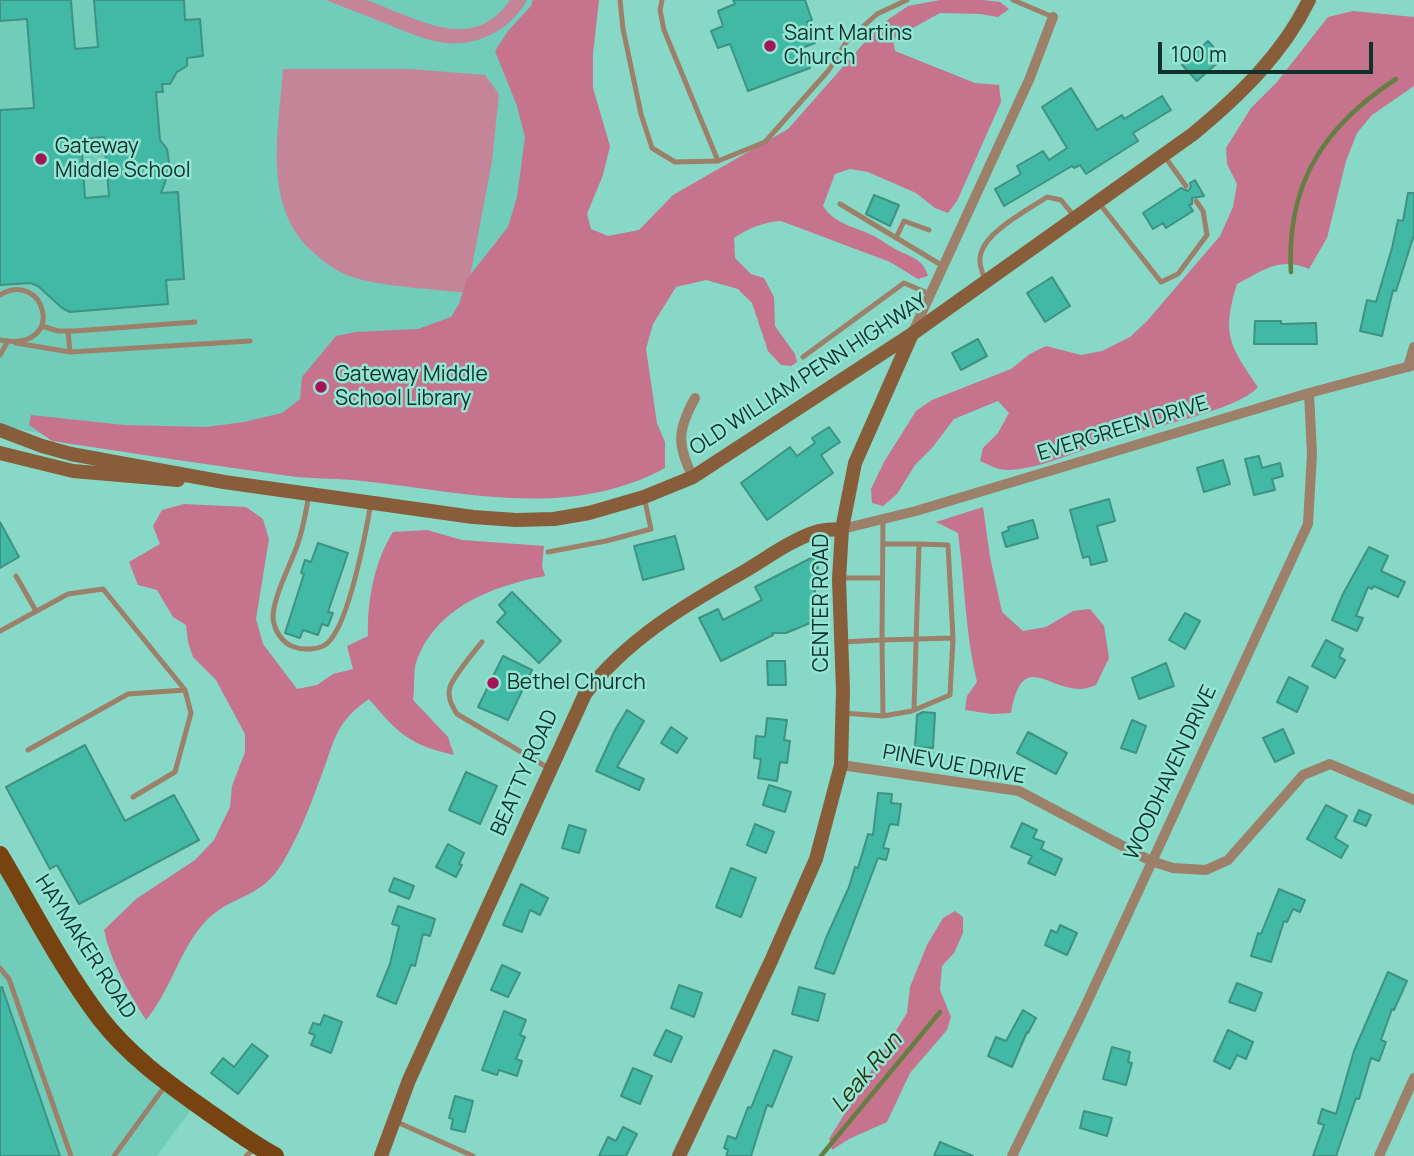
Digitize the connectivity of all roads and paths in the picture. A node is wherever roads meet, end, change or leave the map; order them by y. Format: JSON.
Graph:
{"nodes":[{"id":1,"x":620,"y":0,"type":"edge"},
{"id":2,"x":662,"y":0,"type":"edge"},
{"id":3,"x":907,"y":0,"type":"edge"},
{"id":4,"x":1013,"y":0,"type":"edge"},
{"id":5,"x":1309,"y":0,"type":"edge"},
{"id":6,"x":1053,"y":17,"type":"joint"},
{"id":7,"x":1164,"y":155,"type":"junction"},
{"id":8,"x":718,"y":161,"type":"junction"},
{"id":9,"x":1186,"y":186,"type":"dead end"},
{"id":10,"x":1196,"y":201,"type":"dead end"},
{"id":11,"x":1099,"y":203,"type":"junction"},
{"id":12,"x":839,"y":204,"type":"dead end"},
{"id":13,"x":1076,"y":219,"type":"junction"},
{"id":14,"x":929,"y":230,"type":"dead end"},
{"id":15,"x":896,"y":238,"type":"junction"},
{"id":16,"x":943,"y":266,"type":"junction"},
{"id":17,"x":986,"y":282,"type":"junction"},
{"id":18,"x":930,"y":294,"type":"junction"},
{"id":19,"x":0,"y":295,"type":"edge"},
{"id":20,"x":195,"y":322,"type":"dead end"},
{"id":21,"x":42,"y":326,"type":"junction"},
{"id":22,"x":68,"y":331,"type":"junction"},
{"id":23,"x":912,"y":334,"type":"junction"},
{"id":24,"x":0,"y":338,"type":"edge"},
{"id":25,"x":8,"y":341,"type":"junction"},
{"id":26,"x":250,"y":341,"type":"dead end"},
{"id":27,"x":16,"y":343,"type":"junction"},
{"id":28,"x":1414,"y":347,"type":"edge"},
{"id":29,"x":69,"y":352,"type":"junction"},
{"id":30,"x":0,"y":355,"type":"edge"},
{"id":31,"x":803,"y":357,"type":"dead end"},
{"id":32,"x":1411,"y":366,"type":"edge"},
{"id":33,"x":1309,"y":393,"type":"junction"},
{"id":34,"x":695,"y":398,"type":"dead end"},
{"id":35,"x":0,"y":430,"type":"edge"},
{"id":36,"x":0,"y":453,"type":"edge"},
{"id":37,"x":694,"y":477,"type":"junction"},
{"id":38,"x":224,"y":482,"type":"junction"},
{"id":39,"x":309,"y":494,"type":"junction"},
{"id":40,"x":644,"y":497,"type":"junction"},
{"id":41,"x":371,"y":503,"type":"junction"},
{"id":42,"x":883,"y":519,"type":"junction"},
{"id":43,"x":842,"y":528,"type":"junction"},
{"id":44,"x":883,"y":544,"type":"junction"},
{"id":45,"x":919,"y":544,"type":"junction"},
{"id":46,"x":548,"y":552,"type":"dead end"},
{"id":47,"x":16,"y":576,"type":"dead end"},
{"id":48,"x":839,"y":578,"type":"junction"},
{"id":49,"x":882,"y":578,"type":"junction"},
{"id":50,"x":37,"y":611,"type":"junction"},
{"id":51,"x":0,"y":631,"type":"edge"},
{"id":52,"x":953,"y":638,"type":"junction"},
{"id":53,"x":917,"y":639,"type":"junction"},
{"id":54,"x":882,"y":640,"type":"junction"},
{"id":55,"x":482,"y":642,"type":"dead end"},
{"id":56,"x":842,"y":642,"type":"junction"},
{"id":57,"x":185,"y":690,"type":"junction"},
{"id":58,"x":914,"y":710,"type":"junction"},
{"id":59,"x":843,"y":713,"type":"junction"},
{"id":60,"x":883,"y":716,"type":"junction"},
{"id":61,"x":28,"y":750,"type":"dead end"},
{"id":62,"x":841,"y":765,"type":"junction"},
{"id":63,"x":550,"y":769,"type":"junction"},
{"id":64,"x":133,"y":797,"type":"dead end"},
{"id":65,"x":1414,"y":800,"type":"edge"},
{"id":66,"x":0,"y":855,"type":"edge"},
{"id":67,"x":1151,"y":861,"type":"junction"},
{"id":68,"x":0,"y":968,"type":"edge"},
{"id":69,"x":1414,"y":1078,"type":"edge"},
{"id":70,"x":167,"y":1083,"type":"junction"},
{"id":71,"x":394,"y":1121,"type":"junction"},
{"id":72,"x":252,"y":1151,"type":"edge"},
{"id":73,"x":71,"y":1156,"type":"edge"},
{"id":74,"x":114,"y":1156,"type":"edge"},
{"id":75,"x":275,"y":1156,"type":"edge"},
{"id":76,"x":381,"y":1156,"type":"edge"},
{"id":77,"x":473,"y":1156,"type":"edge"},
{"id":78,"x":679,"y":1156,"type":"edge"},
{"id":79,"x":1012,"y":1156,"type":"edge"},
{"id":80,"x":1378,"y":1156,"type":"edge"}],
"edges":[{"from":1,"to":8,"type":"lane"},
{"from":2,"to":8,"type":"lane"},
{"from":3,"to":8,"type":"lane"},
{"from":4,"to":6,"type":"lane"},
{"from":5,"to":7,"type":"main road","name":"OLD WILLIAM PENN HIGHWAY"},
{"from":6,"to":16,"type":"street","name":"CENTER ROAD"},
{"from":7,"to":9,"type":"lane"},
{"from":7,"to":11,"type":"main road","name":"OLD WILLIAM PENN HIGHWAY"},
{"from":10,"to":11,"type":"lane"},
{"from":11,"to":13,"type":"main road","name":"OLD WILLIAM PENN HIGHWAY"},
{"from":12,"to":15,"type":"lane"},
{"from":13,"to":17,"type":"main road","name":"OLD WILLIAM PENN HIGHWAY"},
{"from":13,"to":17,"type":"lane"},
{"from":14,"to":15,"type":"lane"},
{"from":15,"to":16,"type":"lane"},
{"from":16,"to":18,"type":"street","name":"CENTER ROAD"},
{"from":17,"to":23,"type":"main road","name":"OLD WILLIAM PENN HIGHWAY"},
{"from":18,"to":23,"type":"street","name":"CENTER ROAD"},
{"from":18,"to":31,"type":"lane"},
{"from":19,"to":21,"type":"lane"},
{"from":20,"to":22,"type":"lane"},
{"from":21,"to":22,"type":"lane"},
{"from":21,"to":27,"type":"lane"},
{"from":22,"to":29,"type":"lane"},
{"from":23,"to":37,"type":"main road","name":"OLD WILLIAM PENN HIGHWAY"},
{"from":23,"to":43,"type":"main road","name":"CENTER ROAD"},
{"from":24,"to":25,"type":"lane"},
{"from":25,"to":27,"type":"lane"},
{"from":25,"to":30,"type":"lane"},
{"from":26,"to":29,"type":"lane"},
{"from":27,"to":29,"type":"lane"},
{"from":28,"to":32,"type":"street"},
{"from":32,"to":33,"type":"street","name":"EVERGREEN DRIVE"},
{"from":33,"to":42,"type":"street","name":"EVERGREEN DRIVE"},
{"from":33,"to":67,"type":"street","name":"WOODHAVEN DRIVE"},
{"from":34,"to":37,"type":"street"},
{"from":35,"to":38,"type":"main road","name":"OLD WILLIAM PENN HIGHWAY"},
{"from":36,"to":38,"type":"main road","name":"OLD WILLIAM PENN HIGHWAY"},
{"from":37,"to":40,"type":"main road","name":"OLD WILLIAM PENN HIGHWAY"},
{"from":38,"to":39,"type":"main road","name":"OLD WILLIAM PENN HIGHWAY"},
{"from":39,"to":41,"type":"main road","name":"OLD WILLIAM PENN HIGHWAY"},
{"from":39,"to":41,"type":"lane"},
{"from":40,"to":41,"type":"main road","name":"OLD WILLIAM PENN HIGHWAY"},
{"from":40,"to":46,"type":"lane"},
{"from":42,"to":43,"type":"street","name":"EVERGREEN DRIVE"},
{"from":42,"to":44,"type":"lane"},
{"from":43,"to":48,"type":"main road","name":"CENTER ROAD"},
{"from":43,"to":63,"type":"main road","name":"BEATTY ROAD"},
{"from":44,"to":45,"type":"lane"},
{"from":44,"to":49,"type":"lane"},
{"from":45,"to":52,"type":"lane"},
{"from":45,"to":53,"type":"lane"},
{"from":47,"to":50,"type":"lane"},
{"from":48,"to":49,"type":"lane"},
{"from":48,"to":56,"type":"main road","name":"CENTER ROAD"},
{"from":49,"to":54,"type":"lane"},
{"from":50,"to":51,"type":"lane"},
{"from":50,"to":57,"type":"lane"},
{"from":52,"to":53,"type":"lane"},
{"from":52,"to":58,"type":"lane"},
{"from":53,"to":54,"type":"lane"},
{"from":53,"to":58,"type":"lane"},
{"from":54,"to":56,"type":"lane"},
{"from":54,"to":60,"type":"lane"},
{"from":55,"to":63,"type":"lane"},
{"from":56,"to":59,"type":"main road","name":"CENTER ROAD"},
{"from":57,"to":61,"type":"lane"},
{"from":57,"to":64,"type":"lane"},
{"from":58,"to":60,"type":"lane"},
{"from":59,"to":60,"type":"lane"},
{"from":59,"to":62,"type":"main road","name":"CENTER ROAD"},
{"from":62,"to":67,"type":"street","name":"PINEVUE DRIVE"},
{"from":62,"to":78,"type":"main road","name":"CENTER ROAD"},
{"from":63,"to":71,"type":"main road","name":"BEATTY ROAD"},
{"from":65,"to":67,"type":"street","name":"PINEVUE DRIVE"},
{"from":66,"to":70,"type":"main road","name":"HAYMAKER ROAD"},
{"from":67,"to":79,"type":"street","name":"WOODHAVEN DRIVE"},
{"from":68,"to":73,"type":"lane"},
{"from":69,"to":80,"type":"street"},
{"from":70,"to":72,"type":"main road","name":"HAYMAKER ROAD"},
{"from":70,"to":74,"type":"lane"},
{"from":71,"to":76,"type":"main road","name":"BEATTY ROAD"},
{"from":71,"to":77,"type":"lane"},
{"from":72,"to":75,"type":"main road","name":"HAYMAKER ROAD"}]}
